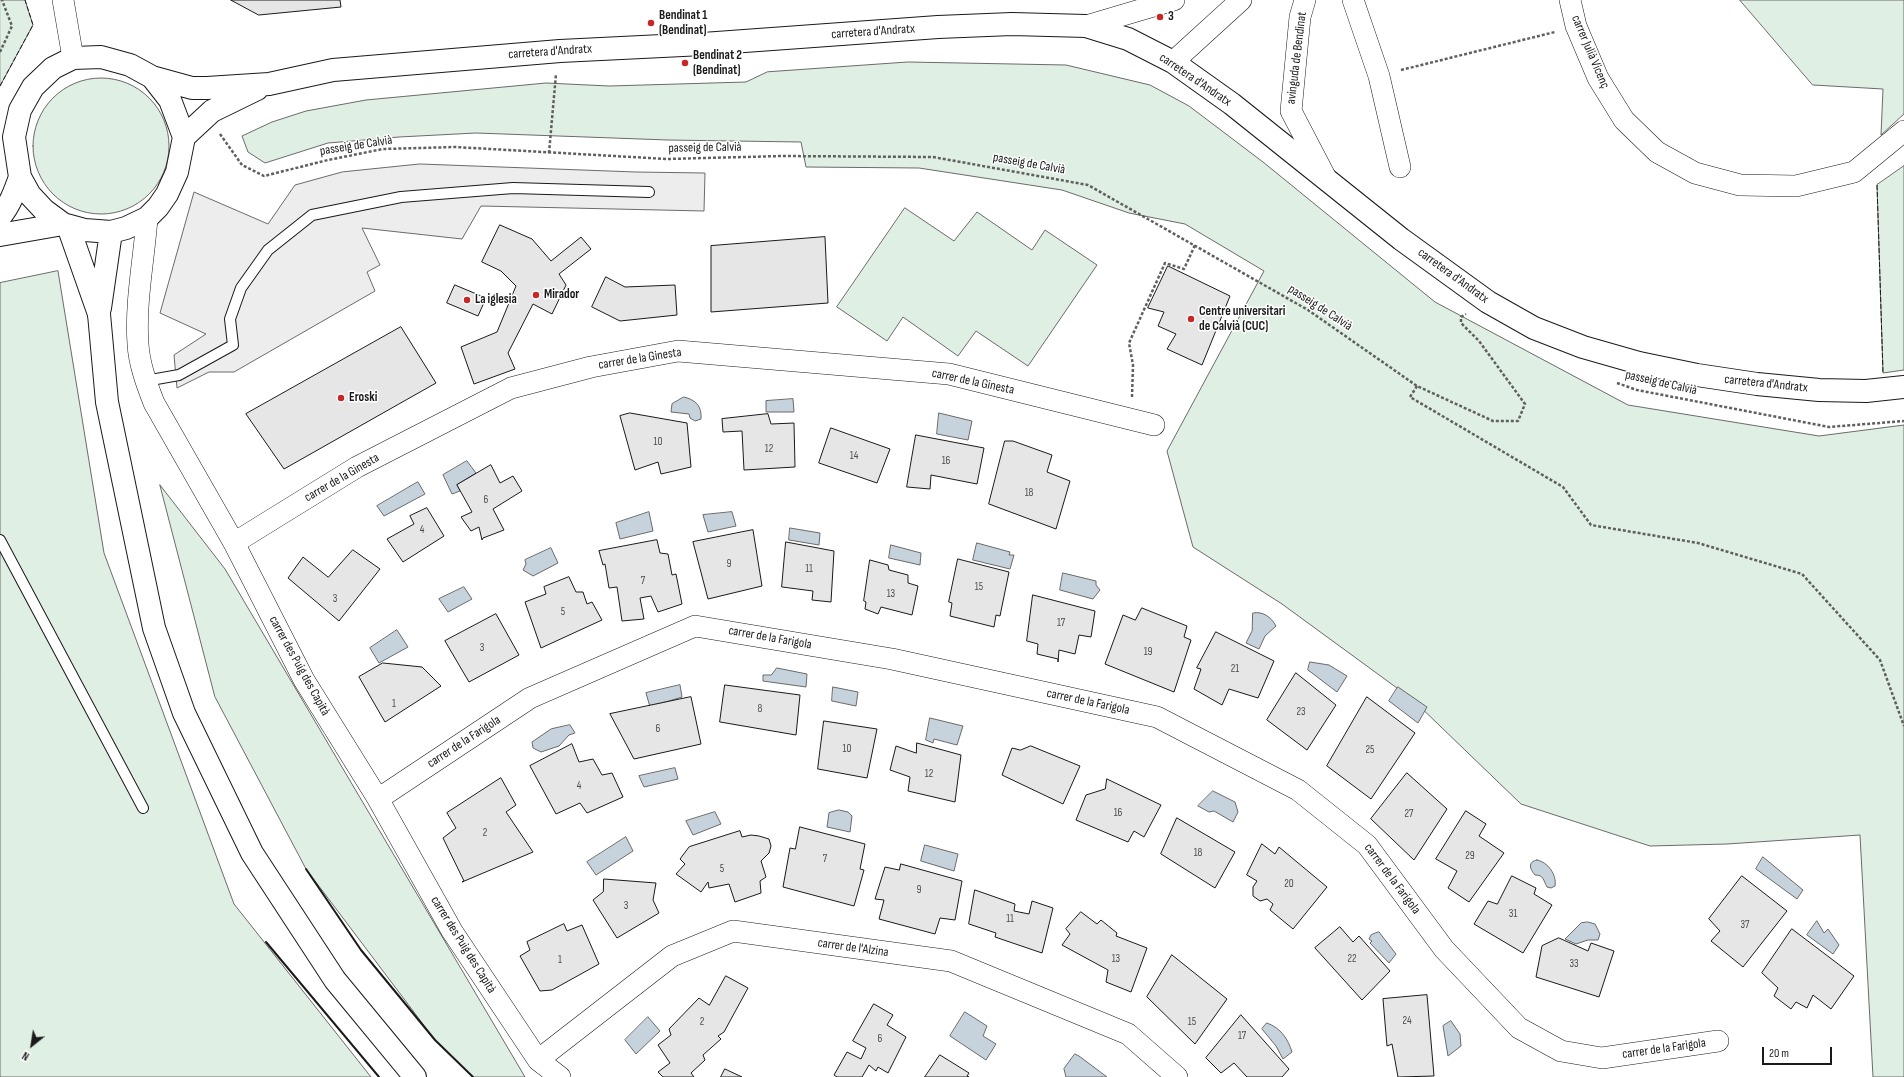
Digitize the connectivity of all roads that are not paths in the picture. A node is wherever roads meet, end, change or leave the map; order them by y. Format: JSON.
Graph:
{"nodes":[{"id":1,"x":64,"y":0,"type":"edge"},
{"id":2,"x":1174,"y":0,"type":"edge"},
{"id":3,"x":1241,"y":0,"type":"edge"},
{"id":4,"x":1305,"y":0,"type":"edge"},
{"id":5,"x":1353,"y":0,"type":"edge"},
{"id":6,"x":1570,"y":0,"type":"edge"},
{"id":7,"x":1086,"y":26,"type":"junction"},
{"id":8,"x":73,"y":58,"type":"junction"},
{"id":9,"x":1173,"y":62,"type":"junction"},
{"id":10,"x":152,"y":77,"type":"junction"},
{"id":11,"x":269,"y":84,"type":"junction"},
{"id":12,"x":1904,"y":131,"type":"edge"},
{"id":13,"x":184,"y":137,"type":"junction"},
{"id":14,"x":1400,"y":167,"type":"dead end"},
{"id":15,"x":20,"y":177,"type":"junction"},
{"id":16,"x":1327,"y":181,"type":"junction"},
{"id":17,"x":649,"y":192,"type":"dead end"},
{"id":18,"x":0,"y":217,"type":"edge"},
{"id":19,"x":147,"y":218,"type":"junction"},
{"id":20,"x":66,"y":225,"type":"junction"},
{"id":21,"x":111,"y":232,"type":"junction"},
{"id":22,"x":0,"y":235,"type":"edge"},
{"id":23,"x":100,"y":314,"type":"junction"},
{"id":24,"x":145,"y":381,"type":"junction"},
{"id":25,"x":1904,"y":387,"type":"edge"},
{"id":26,"x":1154,"y":425,"type":"dead end"},
{"id":27,"x":0,"y":540,"type":"edge"},
{"id":28,"x":234,"y":543,"type":"junction"},
{"id":29,"x":378,"y":799,"type":"junction"},
{"id":30,"x":144,"y":808,"type":"dead end"},
{"id":31,"x":1718,"y":1041,"type":"dead end"},
{"id":32,"x":538,"y":1060,"type":"junction"},
{"id":33,"x":415,"y":1077,"type":"edge"},
{"id":34,"x":560,"y":1077,"type":"edge"},
{"id":35,"x":1177,"y":1077,"type":"edge"}],
"edges":[{"from":1,"to":8,"type":"street"},
{"from":2,"to":7,"type":"street"},
{"from":3,"to":9,"type":"street"},
{"from":4,"to":16,"type":"street","name":"avinguda de Bendinat"},
{"from":5,"to":14,"type":"street"},
{"from":6,"to":12,"type":"street","name":"carrer Julià Vicenç"},
{"from":7,"to":9,"type":"main road","name":"carretera d'Andratx"},
{"from":7,"to":11,"type":"main road","name":"carretera d'Andratx"},
{"from":8,"to":10,"type":"main road"},
{"from":8,"to":15,"type":"main road"},
{"from":9,"to":16,"type":"main road","name":"carretera d'Andratx"},
{"from":10,"to":11,"type":"main road","name":"carretera d'Andratx"},
{"from":10,"to":13,"type":"main road"},
{"from":11,"to":13,"type":"main road","name":"carretera d'Andratx"},
{"from":13,"to":19,"type":"main road"},
{"from":15,"to":18,"type":"main road"},
{"from":15,"to":20,"type":"main road"},
{"from":16,"to":25,"type":"main road","name":"carretera d'Andratx"},
{"from":17,"to":24,"type":"lane"},
{"from":19,"to":21,"type":"main road"},
{"from":19,"to":24,"type":"street","name":"carrer des Puig des Capità"},
{"from":20,"to":21,"type":"main road"},
{"from":20,"to":22,"type":"main road"},
{"from":20,"to":23,"type":"main road"},
{"from":21,"to":23,"type":"main road"},
{"from":23,"to":33,"type":"main road"},
{"from":24,"to":28,"type":"street","name":"carrer des Puig des Capità"},
{"from":26,"to":28,"type":"street","name":"carrer de la Ginesta"},
{"from":27,"to":30,"type":"lane"},
{"from":28,"to":29,"type":"street","name":"carrer des Puig des Capità"},
{"from":29,"to":31,"type":"street","name":"carrer de la Farigola"},
{"from":29,"to":32,"type":"street","name":"carrer des Puig des Capità"},
{"from":32,"to":34,"type":"street","name":"carrer des Puig des Capità"},
{"from":32,"to":35,"type":"street","name":"carrer de l'Alzina"}]}
